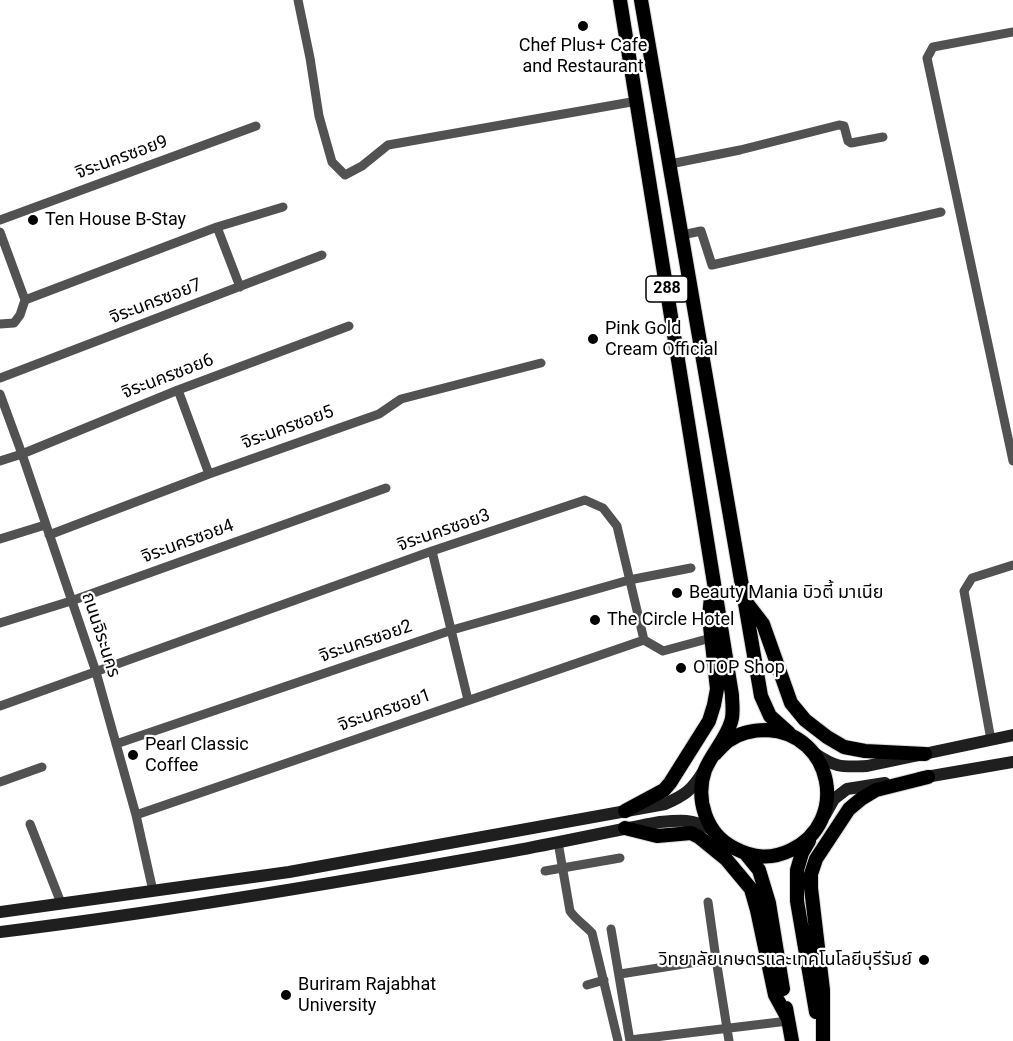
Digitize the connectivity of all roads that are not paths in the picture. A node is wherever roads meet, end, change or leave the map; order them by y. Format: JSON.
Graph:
{"nodes":[{"id":1,"x":298,"y":0,"type":"edge"},
{"id":2,"x":620,"y":0,"type":"edge"},
{"id":3,"x":641,"y":0,"type":"edge"},
{"id":4,"x":1013,"y":32,"type":"edge"},
{"id":5,"x":637,"y":101,"type":"junction"},
{"id":6,"x":256,"y":126,"type":"dead end"},
{"id":7,"x":883,"y":137,"type":"dead end"},
{"id":8,"x":670,"y":164,"type":"junction"},
{"id":9,"x":283,"y":207,"type":"dead end"},
{"id":10,"x":941,"y":212,"type":"dead end"},
{"id":11,"x":0,"y":220,"type":"edge"},
{"id":12,"x":217,"y":227,"type":"junction"},
{"id":13,"x":0,"y":232,"type":"edge"},
{"id":14,"x":682,"y":235,"type":"junction"},
{"id":15,"x":322,"y":255,"type":"dead end"},
{"id":16,"x":240,"y":287,"type":"junction"},
{"id":17,"x":25,"y":300,"type":"junction"},
{"id":18,"x":0,"y":324,"type":"edge"},
{"id":19,"x":349,"y":326,"type":"dead end"},
{"id":20,"x":541,"y":363,"type":"dead end"},
{"id":21,"x":0,"y":378,"type":"edge"},
{"id":22,"x":178,"y":390,"type":"junction"},
{"id":23,"x":0,"y":394,"type":"edge"},
{"id":24,"x":2,"y":407,"type":"edge"},
{"id":25,"x":22,"y":454,"type":"junction"},
{"id":26,"x":0,"y":461,"type":"edge"},
{"id":27,"x":1013,"y":461,"type":"edge"},
{"id":28,"x":209,"y":474,"type":"junction"},
{"id":29,"x":386,"y":488,"type":"dead end"},
{"id":30,"x":47,"y":530,"type":"junction"},
{"id":31,"x":0,"y":539,"type":"edge"},
{"id":32,"x":432,"y":551,"type":"junction"},
{"id":33,"x":1013,"y":565,"type":"edge"},
{"id":34,"x":691,"y":568,"type":"dead end"},
{"id":35,"x":712,"y":578,"type":"junction"},
{"id":36,"x":629,"y":579,"type":"junction"},
{"id":37,"x":744,"y":600,"type":"junction"},
{"id":38,"x":71,"y":601,"type":"junction"},
{"id":39,"x":0,"y":622,"type":"edge"},
{"id":40,"x":452,"y":630,"type":"junction"},
{"id":41,"x":711,"y":638,"type":"junction"},
{"id":42,"x":644,"y":640,"type":"junction"},
{"id":43,"x":96,"y":672,"type":"junction"},
{"id":44,"x":468,"y":700,"type":"junction"},
{"id":45,"x":0,"y":706,"type":"edge"},
{"id":46,"x":1013,"y":735,"type":"edge"},
{"id":47,"x":792,"y":736,"type":"junction"},
{"id":48,"x":991,"y":740,"type":"junction"},
{"id":49,"x":116,"y":744,"type":"junction"},
{"id":50,"x":814,"y":753,"type":"junction"},
{"id":51,"x":715,"y":754,"type":"junction"},
{"id":52,"x":925,"y":754,"type":"junction"},
{"id":53,"x":1013,"y":762,"type":"edge"},
{"id":54,"x":42,"y":767,"type":"dead end"},
{"id":55,"x":706,"y":769,"type":"junction"},
{"id":56,"x":928,"y":777,"type":"junction"},
{"id":57,"x":0,"y":782,"type":"edge"},
{"id":58,"x":625,"y":811,"type":"junction"},
{"id":59,"x":136,"y":815,"type":"junction"},
{"id":60,"x":30,"y":824,"type":"dead end"},
{"id":61,"x":625,"y":828,"type":"junction"},
{"id":62,"x":817,"y":828,"type":"junction"},
{"id":63,"x":711,"y":829,"type":"junction"},
{"id":64,"x":558,"y":842,"type":"junction"},
{"id":65,"x":746,"y":854,"type":"junction"},
{"id":66,"x":620,"y":858,"type":"dead end"},
{"id":67,"x":562,"y":867,"type":"junction"},
{"id":68,"x":545,"y":871,"type":"dead end"},
{"id":69,"x":153,"y":891,"type":"junction"},
{"id":70,"x":708,"y":902,"type":"dead end"},
{"id":71,"x":61,"y":903,"type":"junction"},
{"id":72,"x":0,"y":912,"type":"edge"},
{"id":73,"x":612,"y":929,"type":"dead end"},
{"id":74,"x":0,"y":932,"type":"edge"},
{"id":75,"x":716,"y":960,"type":"junction"},
{"id":76,"x":620,"y":974,"type":"junction"},
{"id":77,"x":604,"y":980,"type":"junction"},
{"id":78,"x":587,"y":985,"type":"dead end"},
{"id":79,"x":788,"y":1019,"type":"junction"},
{"id":80,"x":726,"y":1028,"type":"junction"},
{"id":81,"x":618,"y":1041,"type":"edge"},
{"id":82,"x":630,"y":1041,"type":"edge"},
{"id":83,"x":729,"y":1041,"type":"edge"},
{"id":84,"x":792,"y":1041,"type":"edge"},
{"id":85,"x":822,"y":1041,"type":"edge"}],
"edges":[{"from":1,"to":5,"type":"street"},
{"from":2,"to":5,"type":"main road","number":"288"},
{"from":3,"to":8,"type":"main road","number":"288"},
{"from":4,"to":27,"type":"street"},
{"from":5,"to":35,"type":"main road","number":"288"},
{"from":6,"to":11,"type":"street","name":"จิระนครซอย9"},
{"from":7,"to":8,"type":"street"},
{"from":8,"to":14,"type":"main road","number":"288"},
{"from":9,"to":12,"type":"street"},
{"from":10,"to":14,"type":"street"},
{"from":12,"to":16,"type":"street"},
{"from":12,"to":17,"type":"street"},
{"from":13,"to":17,"type":"street"},
{"from":14,"to":37,"type":"main road","number":"288"},
{"from":15,"to":16,"type":"street","name":"จิระนครซอย7"},
{"from":16,"to":21,"type":"street","name":"จิระนครซอย7"},
{"from":17,"to":18,"type":"street"},
{"from":19,"to":22,"type":"street","name":"จิระนครซอย6"},
{"from":20,"to":28,"type":"street","name":"จิระนครซอย5"},
{"from":22,"to":25,"type":"street","name":"จิระนครซอย6"},
{"from":22,"to":28,"type":"street"},
{"from":23,"to":24,"type":"street","name":"ถนนจิระนคร"},
{"from":24,"to":25,"type":"street","name":"ถนนจิระนคร"},
{"from":25,"to":26,"type":"street","name":"จิระนครซอย6"},
{"from":25,"to":30,"type":"street","name":"ถนนจิระนคร"},
{"from":28,"to":30,"type":"street","name":"จิระนครซอย5"},
{"from":29,"to":38,"type":"street","name":"จิระนครซอย4"},
{"from":30,"to":31,"type":"street","name":"จิระนครซอย5"},
{"from":30,"to":38,"type":"street","name":"ถนนจิระนคร"},
{"from":32,"to":36,"type":"street","name":"จิระนครซอย3"},
{"from":32,"to":40,"type":"street"},
{"from":32,"to":43,"type":"street","name":"จิระนครซอย3"},
{"from":33,"to":48,"type":"street"},
{"from":34,"to":36,"type":"street","name":"จิระนครซอย2"},
{"from":35,"to":41,"type":"main road"},
{"from":35,"to":51,"type":"main road","number":"288"},
{"from":36,"to":40,"type":"street","name":"จิระนครซอย2"},
{"from":36,"to":42,"type":"street","name":"จิระนครซอย3"},
{"from":37,"to":47,"type":"main road","number":"288"},
{"from":37,"to":52,"type":"main road"},
{"from":38,"to":39,"type":"street","name":"จิระนครซอย4"},
{"from":38,"to":43,"type":"street","name":"ถนนจิระนคร"},
{"from":40,"to":44,"type":"street"},
{"from":40,"to":49,"type":"street","name":"จิระนครซอย2"},
{"from":41,"to":42,"type":"street"},
{"from":41,"to":58,"type":"main road"},
{"from":42,"to":44,"type":"street","name":"จิระนครซอย1"},
{"from":43,"to":45,"type":"street","name":"จิระนครซอย3"},
{"from":43,"to":49,"type":"street","name":"ถนนจิระนคร"},
{"from":44,"to":59,"type":"street","name":"จิระนครซอย1"},
{"from":46,"to":48,"type":"main road"},
{"from":47,"to":50,"type":"main road"},
{"from":47,"to":51,"type":"main road"},
{"from":48,"to":52,"type":"main road"},
{"from":49,"to":59,"type":"street","name":"ถนนจิระนคร"},
{"from":50,"to":52,"type":"main road"},
{"from":50,"to":62,"type":"main road"},
{"from":51,"to":55,"type":"main road"},
{"from":53,"to":56,"type":"main road"},
{"from":54,"to":57,"type":"street"},
{"from":55,"to":58,"type":"main road"},
{"from":55,"to":63,"type":"main road"},
{"from":56,"to":62,"type":"main road"},
{"from":56,"to":85,"type":"main road"},
{"from":58,"to":69,"type":"main road"},
{"from":59,"to":69,"type":"street","name":"ถนนจิระนคร"},
{"from":60,"to":71,"type":"street"},
{"from":61,"to":63,"type":"main road"},
{"from":61,"to":64,"type":"main road"},
{"from":61,"to":79,"type":"main road"},
{"from":62,"to":65,"type":"main road"},
{"from":62,"to":85,"type":"main road"},
{"from":63,"to":65,"type":"main road"},
{"from":64,"to":67,"type":"street"},
{"from":64,"to":74,"type":"main road"},
{"from":65,"to":79,"type":"main road"},
{"from":66,"to":67,"type":"street"},
{"from":67,"to":68,"type":"street"},
{"from":67,"to":77,"type":"street"},
{"from":69,"to":71,"type":"main road"},
{"from":70,"to":75,"type":"street"},
{"from":71,"to":72,"type":"main road"},
{"from":73,"to":76,"type":"street"},
{"from":75,"to":76,"type":"street"},
{"from":75,"to":80,"type":"street"},
{"from":76,"to":82,"type":"street"},
{"from":77,"to":78,"type":"street"},
{"from":77,"to":81,"type":"street"},
{"from":79,"to":80,"type":"street"},
{"from":79,"to":84,"type":"main road"},
{"from":80,"to":82,"type":"street"},
{"from":80,"to":83,"type":"street"}]}
